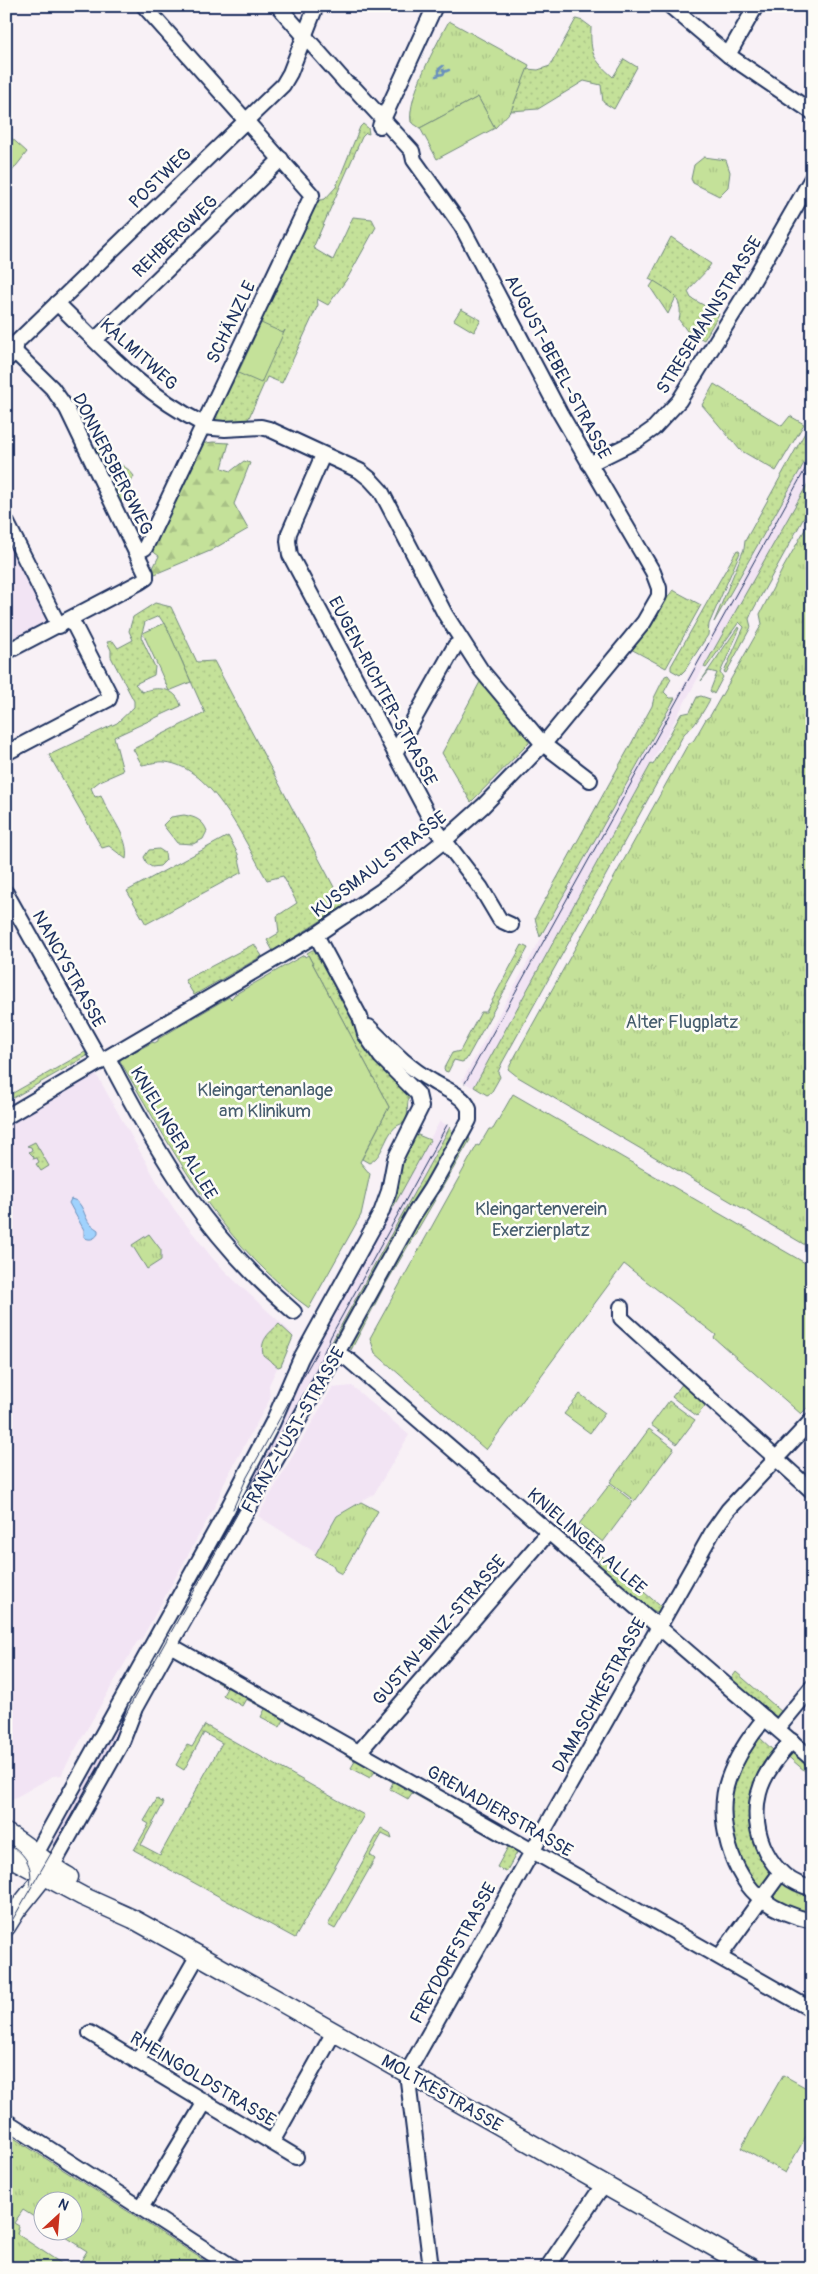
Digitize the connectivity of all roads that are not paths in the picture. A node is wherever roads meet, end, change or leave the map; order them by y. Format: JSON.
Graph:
{"nodes":[{"id":1,"x":144,"y":6,"type":"edge"},
{"id":2,"x":278,"y":6,"type":"edge"},
{"id":3,"x":316,"y":6,"type":"edge"},
{"id":4,"x":435,"y":6,"type":"edge"},
{"id":5,"x":670,"y":6,"type":"edge"},
{"id":6,"x":756,"y":6,"type":"edge"},
{"id":7,"x":304,"y":36,"type":"junction"},
{"id":8,"x":728,"y":55,"type":"junction"},
{"id":9,"x":812,"y":112,"type":"edge"},
{"id":10,"x":246,"y":120,"type":"junction"},
{"id":11,"x":381,"y":124,"type":"junction"},
{"id":12,"x":281,"y":159,"type":"junction"},
{"id":13,"x":812,"y":178,"type":"edge"},
{"id":14,"x":58,"y":303,"type":"junction"},
{"id":15,"x":95,"y":340,"type":"junction"},
{"id":16,"x":10,"y":356,"type":"edge"},
{"id":17,"x":202,"y":426,"type":"junction"},
{"id":18,"x":323,"y":455,"type":"junction"},
{"id":19,"x":589,"y":464,"type":"junction"},
{"id":20,"x":6,"y":521,"type":"edge"},
{"id":21,"x":137,"y":552,"type":"junction"},
{"id":22,"x":658,"y":596,"type":"joint"},
{"id":23,"x":65,"y":622,"type":"junction"},
{"id":24,"x":461,"y":642,"type":"junction"},
{"id":25,"x":6,"y":652,"type":"edge"},
{"id":26,"x":543,"y":744,"type":"junction"},
{"id":27,"x":6,"y":752,"type":"edge"},
{"id":28,"x":395,"y":753,"type":"junction"},
{"id":29,"x":590,"y":780,"type":"dead end"},
{"id":30,"x":445,"y":840,"type":"junction"},
{"id":31,"x":6,"y":894,"type":"edge"},
{"id":32,"x":511,"y":926,"type":"dead end"},
{"id":33,"x":316,"y":935,"type":"junction"},
{"id":34,"x":360,"y":1017,"type":"junction"},
{"id":35,"x":104,"y":1060,"type":"junction"},
{"id":36,"x":450,"y":1092,"type":"junction"},
{"id":37,"x":421,"y":1100,"type":"junction"},
{"id":38,"x":6,"y":1117,"type":"edge"},
{"id":39,"x":620,"y":1307,"type":"dead end"},
{"id":40,"x":294,"y":1312,"type":"dead end"},
{"id":41,"x":337,"y":1353,"type":"junction"},
{"id":42,"x":812,"y":1420,"type":"edge"},
{"id":43,"x":777,"y":1459,"type":"junction"},
{"id":44,"x":812,"y":1491,"type":"edge"},
{"id":45,"x":548,"y":1533,"type":"junction"},
{"id":46,"x":659,"y":1628,"type":"junction"},
{"id":47,"x":170,"y":1645,"type":"junction"},
{"id":48,"x":812,"y":1687,"type":"edge"},
{"id":49,"x":765,"y":1718,"type":"junction"},
{"id":50,"x":778,"y":1728,"type":"junction"},
{"id":51,"x":792,"y":1741,"type":"junction"},
{"id":52,"x":359,"y":1752,"type":"junction"},
{"id":53,"x":812,"y":1759,"type":"edge"},
{"id":54,"x":6,"y":1833,"type":"edge"},
{"id":55,"x":532,"y":1851,"type":"junction"},
{"id":56,"x":6,"y":1855,"type":"edge"},
{"id":57,"x":41,"y":1866,"type":"junction"},
{"id":58,"x":781,"y":1872,"type":"junction"},
{"id":59,"x":812,"y":1888,"type":"edge"},
{"id":60,"x":761,"y":1899,"type":"junction"},
{"id":61,"x":812,"y":1921,"type":"edge"},
{"id":62,"x":6,"y":1927,"type":"edge"},
{"id":63,"x":198,"y":1955,"type":"junction"},
{"id":64,"x":720,"y":1956,"type":"junction"},
{"id":65,"x":812,"y":2010,"type":"edge"},
{"id":66,"x":334,"y":2032,"type":"junction"},
{"id":67,"x":90,"y":2034,"type":"dead end"},
{"id":68,"x":137,"y":2062,"type":"junction"},
{"id":69,"x":407,"y":2073,"type":"junction"},
{"id":70,"x":204,"y":2102,"type":"junction"},
{"id":71,"x":6,"y":2121,"type":"edge"},
{"id":72,"x":272,"y":2142,"type":"junction"},
{"id":73,"x":296,"y":2156,"type":"dead end"},
{"id":74,"x":603,"y":2185,"type":"junction"},
{"id":75,"x":141,"y":2208,"type":"junction"},
{"id":76,"x":234,"y":2268,"type":"edge"},
{"id":77,"x":431,"y":2268,"type":"edge"},
{"id":78,"x":547,"y":2268,"type":"edge"},
{"id":79,"x":751,"y":2268,"type":"edge"}],
"edges":[{"from":1,"to":10,"type":"street","name":"SCHÄNZLE"},
{"from":2,"to":7,"type":"street","name":"AUGUST-BEBEL-STRASSE"},
{"from":3,"to":7,"type":"street","name":"POSTWEG"},
{"from":4,"to":11,"type":"street"},
{"from":5,"to":8,"type":"street"},
{"from":6,"to":8,"type":"street"},
{"from":7,"to":10,"type":"street","name":"POSTWEG"},
{"from":7,"to":11,"type":"street","name":"AUGUST-BEBEL-STRASSE"},
{"from":8,"to":9,"type":"street"},
{"from":10,"to":12,"type":"street","name":"SCHÄNZLE"},
{"from":10,"to":14,"type":"street","name":"POSTWEG"},
{"from":11,"to":19,"type":"street","name":"AUGUST-BEBEL-STRASSE"},
{"from":12,"to":15,"type":"street","name":"REHBERGWEG"},
{"from":12,"to":17,"type":"street","name":"SCHÄNZLE"},
{"from":13,"to":19,"type":"street","name":"STRESEMANNSTRASSE"},
{"from":14,"to":15,"type":"street","name":"KALMITWEG"},
{"from":14,"to":16,"type":"street","name":"POSTWEG"},
{"from":15,"to":17,"type":"street","name":"KALMITWEG"},
{"from":16,"to":21,"type":"street","name":"DONNERSBERGWEG"},
{"from":17,"to":18,"type":"street"},
{"from":17,"to":21,"type":"street","name":"SCHÄNZLE"},
{"from":18,"to":24,"type":"street"},
{"from":18,"to":28,"type":"street","name":"EUGEN-RICHTER-STRASSE"},
{"from":19,"to":22,"type":"street","name":"AUGUST-BEBEL-STRASSE"},
{"from":20,"to":23,"type":"street"},
{"from":21,"to":23,"type":"street","name":"DONNERSBERGWEG"},
{"from":22,"to":26,"type":"street","name":"KUSSMAULSTRASSE"},
{"from":23,"to":25,"type":"street"},
{"from":23,"to":27,"type":"street"},
{"from":24,"to":26,"type":"street"},
{"from":24,"to":28,"type":"street"},
{"from":26,"to":29,"type":"street"},
{"from":26,"to":30,"type":"street","name":"KUSSMAULSTRASSE"},
{"from":28,"to":30,"type":"street","name":"EUGEN-RICHTER-STRASSE"},
{"from":30,"to":32,"type":"street","name":"EUGEN-RICHTER-STRASSE"},
{"from":30,"to":33,"type":"street","name":"KUSSMAULSTRASSE"},
{"from":31,"to":35,"type":"street","name":"NANCYSTRASSE"},
{"from":33,"to":34,"type":"street","name":"FRANZ-LUST-STRASSE"},
{"from":33,"to":35,"type":"street","name":"KUSSMAULSTRASSE"},
{"from":34,"to":36,"type":"street","name":"FRANZ-LUST-STRASSE"},
{"from":34,"to":37,"type":"street","name":"FRANZ-LUST-STRASSE"},
{"from":35,"to":38,"type":"street","name":"KUSSMAULSTRASSE"},
{"from":35,"to":40,"type":"street","name":"KNIELINGER ALLEE"},
{"from":36,"to":37,"type":"street"},
{"from":36,"to":41,"type":"street","name":"FRANZ-LUST-STRASSE"},
{"from":37,"to":57,"type":"street","name":"FRANZ-LUST-STRASSE"},
{"from":39,"to":43,"type":"street"},
{"from":41,"to":45,"type":"street","name":"KNIELINGER ALLEE"},
{"from":41,"to":47,"type":"street","name":"FRANZ-LUST-STRASSE"},
{"from":42,"to":43,"type":"street","name":"DAMASCHKESTRASSE"},
{"from":43,"to":44,"type":"street"},
{"from":43,"to":46,"type":"street","name":"DAMASCHKESTRASSE"},
{"from":45,"to":46,"type":"street","name":"KNIELINGER ALLEE"},
{"from":45,"to":52,"type":"street","name":"GUSTAV-BINZ-STRASSE"},
{"from":46,"to":49,"type":"street","name":"KNIELINGER ALLEE"},
{"from":46,"to":55,"type":"street","name":"DAMASCHKESTRASSE"},
{"from":47,"to":52,"type":"street","name":"GRENADIERSTRASSE"},
{"from":47,"to":57,"type":"street","name":"FRANZ-LUST-STRASSE"},
{"from":48,"to":50,"type":"street"},
{"from":49,"to":50,"type":"street","name":"KNIELINGER ALLEE"},
{"from":49,"to":60,"type":"street"},
{"from":50,"to":51,"type":"street","name":"KNIELINGER ALLEE"},
{"from":51,"to":53,"type":"street","name":"KNIELINGER ALLEE"},
{"from":51,"to":58,"type":"street"},
{"from":52,"to":55,"type":"street","name":"GRENADIERSTRASSE"},
{"from":54,"to":57,"type":"main road","name":"MOLTKESTRASSE"},
{"from":55,"to":64,"type":"street","name":"GRENADIERSTRASSE"},
{"from":55,"to":69,"type":"street","name":"FREYDORFSTRASSE"},
{"from":56,"to":57,"type":"main road","name":"MOLTKESTRASSE"},
{"from":57,"to":62,"type":"main road"},
{"from":57,"to":63,"type":"main road","name":"MOLTKESTRASSE"},
{"from":58,"to":59,"type":"street"},
{"from":58,"to":60,"type":"street"},
{"from":60,"to":61,"type":"street"},
{"from":60,"to":64,"type":"street"},
{"from":63,"to":66,"type":"main road","name":"MOLTKESTRASSE"},
{"from":63,"to":68,"type":"street"},
{"from":64,"to":65,"type":"street","name":"GRENADIERSTRASSE"},
{"from":66,"to":69,"type":"main road","name":"MOLTKESTRASSE"},
{"from":66,"to":72,"type":"street"},
{"from":67,"to":68,"type":"street","name":"RHEINGOLDSTRASSE"},
{"from":68,"to":70,"type":"street","name":"RHEINGOLDSTRASSE"},
{"from":69,"to":74,"type":"main road","name":"MOLTKESTRASSE"},
{"from":69,"to":77,"type":"street"},
{"from":70,"to":72,"type":"street","name":"RHEINGOLDSTRASSE"},
{"from":70,"to":75,"type":"street"},
{"from":71,"to":75,"type":"street"},
{"from":72,"to":73,"type":"street","name":"RHEINGOLDSTRASSE"},
{"from":74,"to":78,"type":"street"},
{"from":74,"to":79,"type":"main road","name":"MOLTKESTRASSE"},
{"from":75,"to":76,"type":"street"}]}
